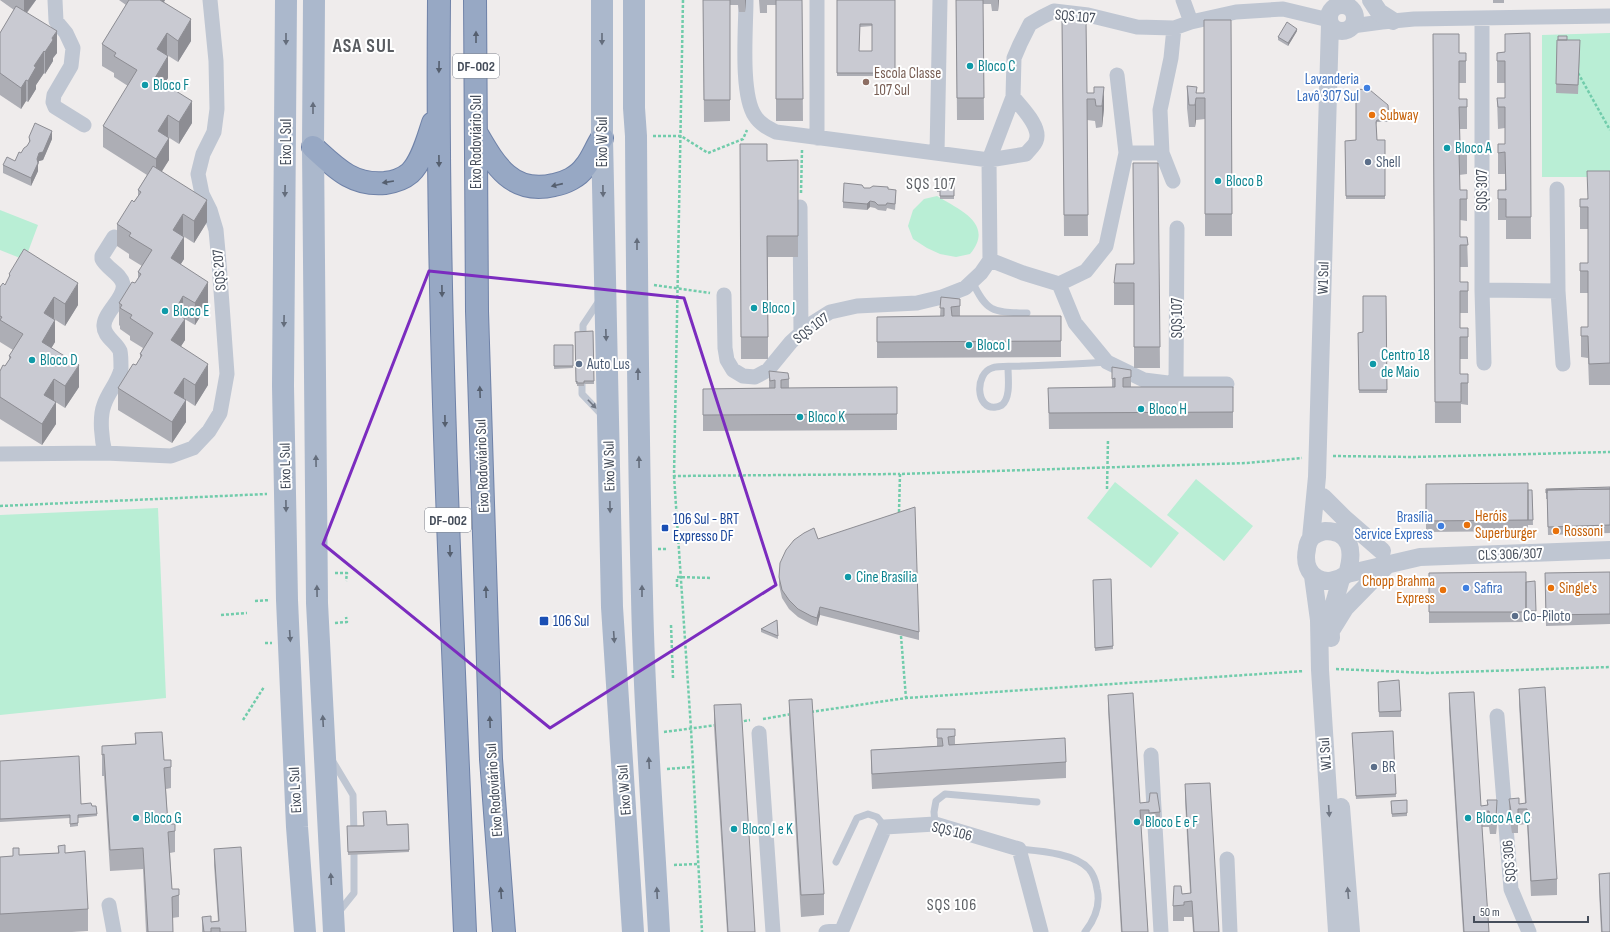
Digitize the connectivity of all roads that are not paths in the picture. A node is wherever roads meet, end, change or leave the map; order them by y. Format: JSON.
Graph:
{"nodes":[{"id":1,"x":55,"y":0,"type":"edge"},
{"id":2,"x":210,"y":0,"type":"edge"},
{"id":3,"x":286,"y":0,"type":"edge"},
{"id":4,"x":314,"y":0,"type":"edge"},
{"id":5,"x":439,"y":0,"type":"edge"},
{"id":6,"x":475,"y":0,"type":"edge"},
{"id":7,"x":602,"y":0,"type":"edge"},
{"id":8,"x":634,"y":0,"type":"edge"},
{"id":9,"x":746,"y":0,"type":"edge"},
{"id":10,"x":817,"y":0,"type":"edge"},
{"id":11,"x":940,"y":0,"type":"edge"},
{"id":12,"x":1184,"y":0,"type":"edge"},
{"id":13,"x":1370,"y":0,"type":"edge"},
{"id":14,"x":1333,"y":13,"type":"edge"},
{"id":15,"x":1610,"y":16,"type":"edge"},
{"id":16,"x":1353,"y":17,"type":"edge"},
{"id":17,"x":1482,"y":18,"type":"junction"},
{"id":18,"x":1387,"y":21,"type":"junction"},
{"id":19,"x":1191,"y":22,"type":"junction"},
{"id":20,"x":1174,"y":28,"type":"junction"},
{"id":21,"x":1117,"y":76,"type":"dead end"},
{"id":22,"x":1329,"y":80,"type":"junction"},
{"id":23,"x":1013,"y":97,"type":"junction"},
{"id":24,"x":438,"y":108,"type":"junction"},
{"id":25,"x":84,"y":125,"type":"dead end"},
{"id":26,"x":476,"y":132,"type":"junction"},
{"id":27,"x":602,"y":138,"type":"junction"},
{"id":28,"x":817,"y":138,"type":"junction"},
{"id":29,"x":313,"y":147,"type":"junction"},
{"id":30,"x":937,"y":153,"type":"junction"},
{"id":31,"x":1126,"y":153,"type":"junction"},
{"id":32,"x":1162,"y":153,"type":"junction"},
{"id":33,"x":989,"y":160,"type":"junction"},
{"id":34,"x":1173,"y":181,"type":"dead end"},
{"id":35,"x":1557,"y":189,"type":"dead end"},
{"id":36,"x":800,"y":207,"type":"edge"},
{"id":37,"x":1177,"y":228,"type":"dead end"},
{"id":38,"x":114,"y":237,"type":"dead end"},
{"id":39,"x":990,"y":260,"type":"junction"},
{"id":40,"x":972,"y":281,"type":"junction"},
{"id":41,"x":1060,"y":284,"type":"junction"},
{"id":42,"x":1482,"y":290,"type":"junction"},
{"id":43,"x":1558,"y":291,"type":"junction"},
{"id":44,"x":604,"y":292,"type":"junction"},
{"id":45,"x":724,"y":295,"type":"road end"},
{"id":46,"x":1027,"y":313,"type":"dead end"},
{"id":47,"x":802,"y":333,"type":"junction"},
{"id":48,"x":582,"y":348,"type":"edge"},
{"id":49,"x":1107,"y":362,"type":"junction"},
{"id":50,"x":1484,"y":363,"type":"dead end"},
{"id":51,"x":1563,"y":364,"type":"dead end"},
{"id":52,"x":1008,"y":367,"type":"junction"},
{"id":53,"x":582,"y":371,"type":"edge"},
{"id":54,"x":1176,"y":384,"type":"junction"},
{"id":55,"x":1227,"y":384,"type":"dead end"},
{"id":56,"x":608,"y":421,"type":"junction"},
{"id":57,"x":0,"y":454,"type":"edge"},
{"id":58,"x":105,"y":454,"type":"junction"},
{"id":59,"x":1317,"y":477,"type":"junction"},
{"id":60,"x":1323,"y":497,"type":"junction"},
{"id":61,"x":1344,"y":536,"type":"junction"},
{"id":62,"x":1311,"y":538,"type":"junction"},
{"id":63,"x":1610,"y":550,"type":"edge"},
{"id":64,"x":1385,"y":557,"type":"junction"},
{"id":65,"x":1313,"y":576,"type":"junction"},
{"id":66,"x":1344,"y":576,"type":"junction"},
{"id":67,"x":1332,"y":630,"type":"junction"},
{"id":68,"x":1325,"y":670,"type":"junction"},
{"id":69,"x":1497,"y":716,"type":"dead end"},
{"id":70,"x":757,"y":724,"type":"road end"},
{"id":71,"x":1151,"y":755,"type":"dead end"},
{"id":72,"x":1037,"y":802,"type":"dead end"},
{"id":73,"x":935,"y":824,"type":"junction"},
{"id":74,"x":884,"y":827,"type":"junction"},
{"id":75,"x":1019,"y":849,"type":"junction"},
{"id":76,"x":1227,"y":858,"type":"dead end"},
{"id":77,"x":836,"y":862,"type":"dead end"},
{"id":78,"x":109,"y":905,"type":"dead end"},
{"id":79,"x":333,"y":926,"type":"edge"},
{"id":80,"x":843,"y":931,"type":"edge"},
{"id":81,"x":114,"y":932,"type":"edge"},
{"id":82,"x":305,"y":932,"type":"edge"},
{"id":83,"x":465,"y":932,"type":"edge"},
{"id":84,"x":504,"y":932,"type":"edge"},
{"id":85,"x":633,"y":932,"type":"edge"},
{"id":86,"x":659,"y":932,"type":"edge"},
{"id":87,"x":772,"y":932,"type":"edge"},
{"id":88,"x":826,"y":932,"type":"edge"},
{"id":89,"x":1041,"y":932,"type":"edge"},
{"id":90,"x":1085,"y":932,"type":"edge"},
{"id":91,"x":1161,"y":932,"type":"edge"},
{"id":92,"x":1230,"y":932,"type":"edge"},
{"id":93,"x":1337,"y":932,"type":"edge"},
{"id":94,"x":1351,"y":932,"type":"edge"},
{"id":95,"x":1529,"y":932,"type":"edge"}],
"edges":[{"from":1,"to":25,"type":"street"},
{"from":2,"to":58,"type":"street","name":"SQS 207"},
{"from":3,"to":82,"type":"main road","name":"Eixo L Sul","one_way":true},
{"from":29,"to":4,"type":"main road","name":"Eixo L Sul","one_way":true},
{"from":5,"to":24,"type":"highway","number":"DF-002","one_way":true},
{"from":26,"to":6,"type":"highway","name":"Eixo Rodoviário Sul","number":"DF-002","one_way":true},
{"from":7,"to":27,"type":"main road","name":"Eixo W Sul","one_way":true},
{"from":86,"to":8,"type":"main road","name":"Eixo W Sul","one_way":true},
{"from":9,"to":28,"type":"street"},
{"from":10,"to":28,"type":"street"},
{"from":11,"to":30,"type":"street"},
{"from":12,"to":19,"type":"street"},
{"from":13,"to":18,"type":"street"},
{"from":14,"to":16,"type":"street"},
{"from":14,"to":16,"type":"street"},
{"from":14,"to":19,"type":"street","name":"SQS 107"},
{"from":14,"to":22,"type":"street","name":"W1 Sul"},
{"from":15,"to":17,"type":"street"},
{"from":16,"to":18,"type":"street"},
{"from":16,"to":22,"type":"street","name":"W1 Sul"},
{"from":17,"to":18,"type":"street"},
{"from":17,"to":42,"type":"street","name":"SQS 307"},
{"from":19,"to":20,"type":"street","name":"SQS 107"},
{"from":20,"to":23,"type":"street","name":"SQS 107"},
{"from":20,"to":32,"type":"street"},
{"from":21,"to":31,"type":"street"},
{"from":22,"to":59,"type":"street","name":"W1 Sul"},
{"from":23,"to":33,"type":"street","name":"SQS 107"},
{"from":23,"to":33,"type":"street"},
{"from":24,"to":29,"type":"highway","one_way":true},
{"from":24,"to":83,"type":"highway","number":"DF-002","one_way":true},
{"from":27,"to":26,"type":"highway","one_way":true},
{"from":84,"to":26,"type":"highway","name":"Eixo Rodoviário Sul","number":"DF-002","one_way":true},
{"from":27,"to":44,"type":"main road","name":"Eixo W Sul","one_way":true},
{"from":28,"to":30,"type":"street"},
{"from":79,"to":29,"type":"main road","name":"Eixo L Sul","one_way":true},
{"from":30,"to":33,"type":"street"},
{"from":31,"to":32,"type":"street"},
{"from":31,"to":41,"type":"street"},
{"from":32,"to":34,"type":"street"},
{"from":33,"to":39,"type":"street","name":"SQS 107"},
{"from":35,"to":43,"type":"street"},
{"from":36,"to":47,"type":"street"},
{"from":37,"to":54,"type":"street","name":"SQS 107"},
{"from":38,"to":58,"type":"street"},
{"from":39,"to":40,"type":"street","name":"SQS 107"},
{"from":39,"to":41,"type":"street"},
{"from":40,"to":46,"type":"lane"},
{"from":40,"to":47,"type":"street","name":"SQS 107"},
{"from":41,"to":49,"type":"street"},
{"from":42,"to":43,"type":"street"},
{"from":42,"to":50,"type":"street","name":"SQS 307"},
{"from":43,"to":51,"type":"street"},
{"from":44,"to":48,"type":"lane"},
{"from":44,"to":56,"type":"main road","name":"Eixo W Sul","one_way":true},
{"from":45,"to":47,"type":"street","name":"SQS 107"},
{"from":49,"to":52,"type":"lane"},
{"from":49,"to":54,"type":"street"},
{"from":52,"to":52,"type":"lane"},
{"from":53,"to":56,"type":"lane","one_way":true},
{"from":54,"to":55,"type":"street"},
{"from":56,"to":85,"type":"main road","name":"Eixo W Sul","one_way":true},
{"from":57,"to":58,"type":"street","name":"SQS 207"},
{"from":59,"to":60,"type":"street","name":"W1 Sul"},
{"from":59,"to":62,"type":"street","name":"W1 Sul"},
{"from":60,"to":61,"type":"street","name":"W1 Sul"},
{"from":60,"to":64,"type":"street"},
{"from":61,"to":62,"type":"street"},
{"from":61,"to":64,"type":"street","name":"CLS 306/307"},
{"from":61,"to":66,"type":"street"},
{"from":62,"to":65,"type":"street"},
{"from":63,"to":64,"type":"street","name":"CLS 306/307"},
{"from":64,"to":66,"type":"street","name":"CLS 306/307"},
{"from":64,"to":67,"type":"street"},
{"from":65,"to":66,"type":"street"},
{"from":65,"to":68,"type":"street","name":"W1 Sul"},
{"from":66,"to":67,"type":"street","name":"W1 Sul"},
{"from":67,"to":68,"type":"street","name":"W1 Sul"},
{"from":68,"to":93,"type":"street","name":"W1 Sul","one_way":true},
{"from":94,"to":68,"type":"street","name":"W1 Sul","one_way":true},
{"from":69,"to":95,"type":"street","name":"SQS 306"},
{"from":70,"to":87,"type":"street"},
{"from":71,"to":91,"type":"street"},
{"from":72,"to":73,"type":"lane"},
{"from":73,"to":74,"type":"street","name":"SQS 106"},
{"from":73,"to":75,"type":"street","name":"SQS 106"},
{"from":74,"to":77,"type":"lane"},
{"from":74,"to":80,"type":"street"},
{"from":75,"to":89,"type":"street"},
{"from":75,"to":90,"type":"lane"},
{"from":76,"to":92,"type":"street"},
{"from":78,"to":81,"type":"street"},
{"from":80,"to":88,"type":"street"}]}
